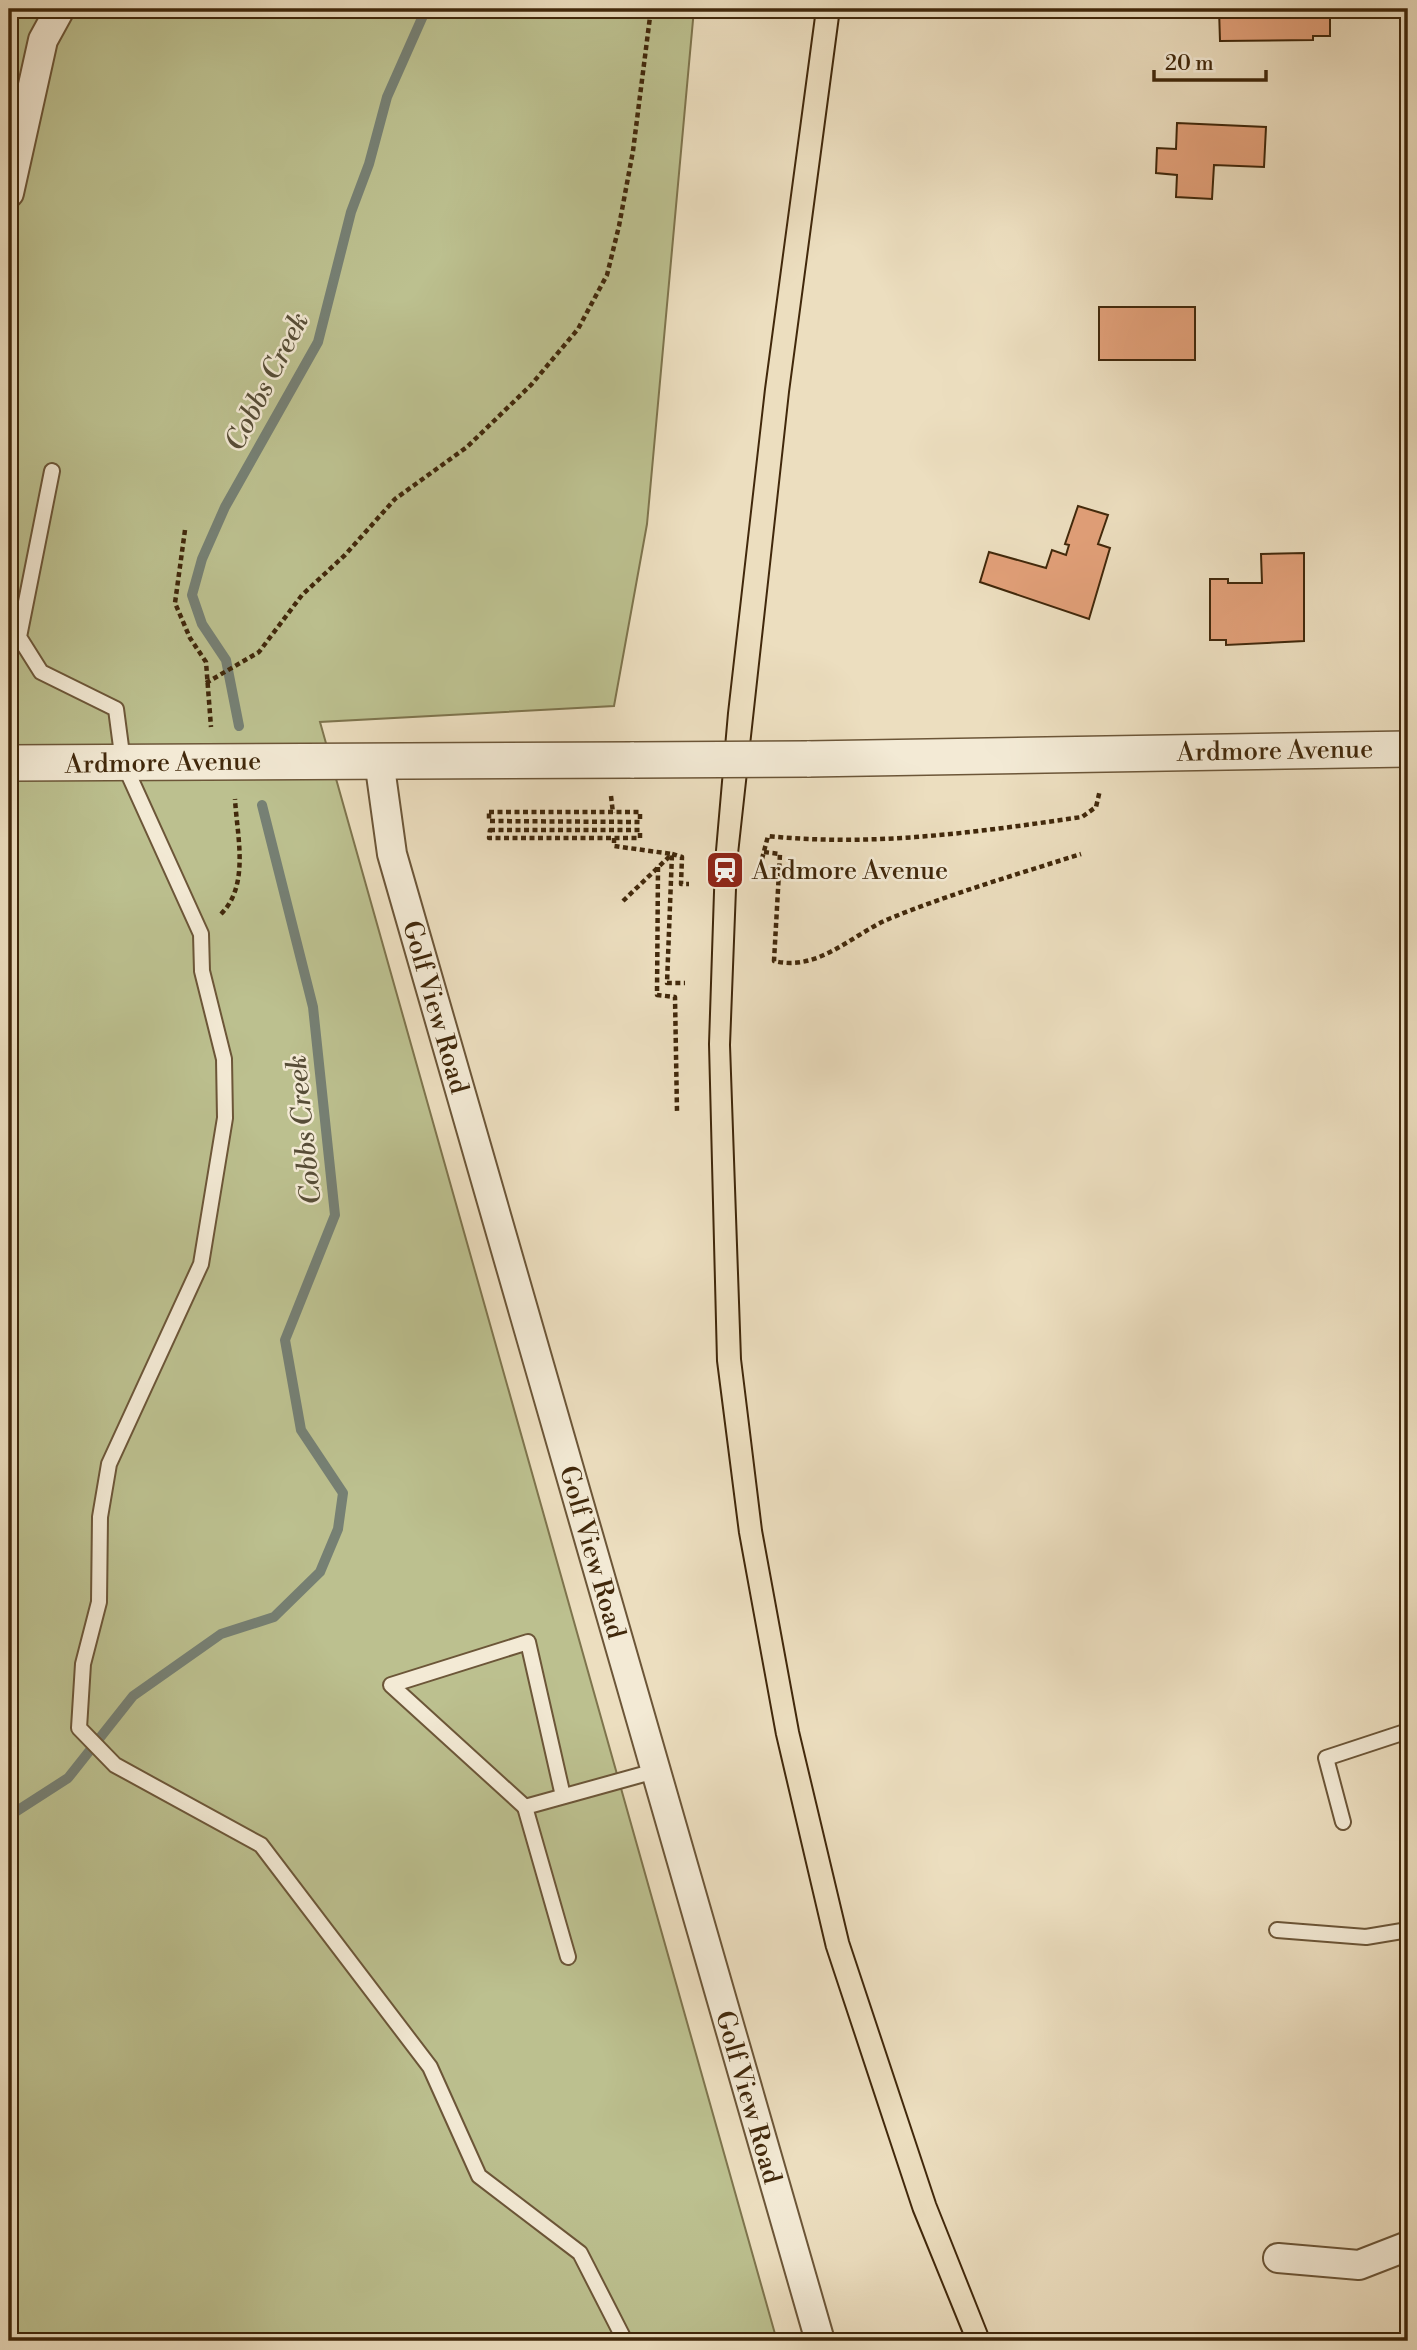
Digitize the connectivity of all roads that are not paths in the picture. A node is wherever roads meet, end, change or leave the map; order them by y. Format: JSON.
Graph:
{"nodes":[{"id":1,"x":60,"y":9,"type":"edge"},
{"id":2,"x":9,"y":192,"type":"edge"},
{"id":3,"x":52,"y":471,"type":"dead end"},
{"id":4,"x":1408,"y":749,"type":"edge"},
{"id":5,"x":379,"y":760,"type":"junction"},
{"id":6,"x":123,"y":762,"type":"junction"},
{"id":7,"x":9,"y":764,"type":"edge"},
{"id":8,"x":1408,"y":1731,"type":"edge"},
{"id":9,"x":655,"y":1771,"type":"junction"},
{"id":10,"x":563,"y":1796,"type":"junction"},
{"id":11,"x":525,"y":1807,"type":"junction"},
{"id":12,"x":1343,"y":1822,"type":"dead end"},
{"id":13,"x":1277,"y":1930,"type":"dead end"},
{"id":14,"x":1408,"y":1930,"type":"edge"},
{"id":15,"x":568,"y":1957,"type":"dead end"},
{"id":16,"x":1408,"y":2246,"type":"edge"},
{"id":17,"x":1278,"y":2258,"type":"dead end"},
{"id":18,"x":625,"y":2341,"type":"edge"},
{"id":19,"x":820,"y":2341,"type":"edge"}],
"edges":[{"from":1,"to":2,"type":"street"},
{"from":3,"to":6,"type":"lane"},
{"from":4,"to":5,"type":"street","name":"Ardmore Avenue","bridge":true},
{"from":5,"to":6,"type":"street","name":"Ardmore Avenue"},
{"from":5,"to":9,"type":"street","name":"Golf View Road"},
{"from":6,"to":7,"type":"street","name":"Ardmore Avenue"},
{"from":6,"to":18,"type":"lane"},
{"from":8,"to":12,"type":"lane"},
{"from":9,"to":10,"type":"lane"},
{"from":9,"to":19,"type":"street","name":"Golf View Road"},
{"from":10,"to":11,"type":"lane"},
{"from":10,"to":11,"type":"lane"},
{"from":11,"to":15,"type":"lane"},
{"from":13,"to":14,"type":"lane"},
{"from":16,"to":17,"type":"street"}]}
